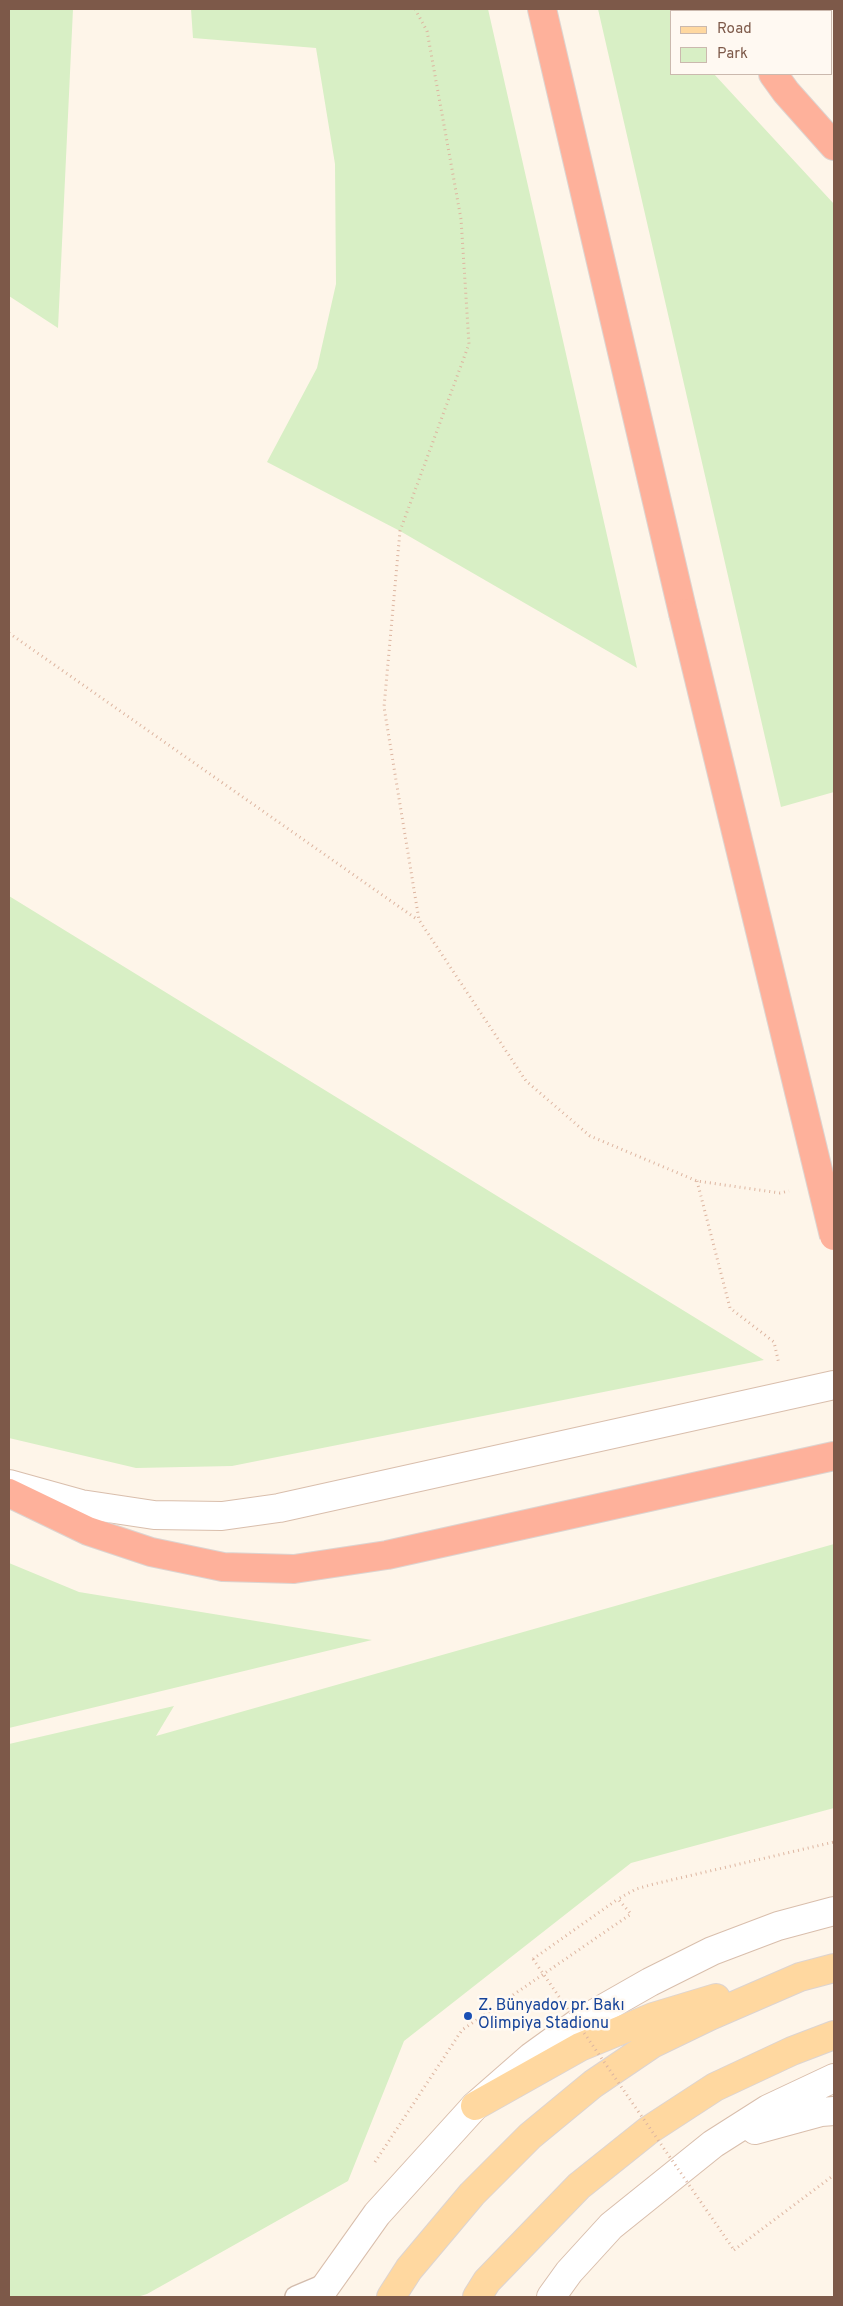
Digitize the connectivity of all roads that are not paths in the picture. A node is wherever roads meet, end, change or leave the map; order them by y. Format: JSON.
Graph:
{"nodes":[{"id":1,"x":542,"y":9,"type":"edge"},
{"id":2,"x":774,"y":75,"type":"edge"},
{"id":3,"x":834,"y":146,"type":"edge"},
{"id":4,"x":834,"y":1236,"type":"edge"},
{"id":5,"x":834,"y":1385,"type":"edge"},
{"id":6,"x":834,"y":1456,"type":"edge"},
{"id":7,"x":9,"y":1484,"type":"edge"},
{"id":8,"x":9,"y":1493,"type":"edge"},
{"id":9,"x":834,"y":1911,"type":"edge"},
{"id":10,"x":834,"y":1968,"type":"edge"},
{"id":11,"x":800,"y":1977,"type":"junction"},
{"id":12,"x":834,"y":2035,"type":"edge"},
{"id":13,"x":834,"y":2078,"type":"edge"},
{"id":14,"x":474,"y":2106,"type":"junction"},
{"id":15,"x":834,"y":2111,"type":"edge"},
{"id":16,"x":713,"y":2144,"type":"junction"},
{"id":17,"x":323,"y":2290,"type":"edge"},
{"id":18,"x":296,"y":2297,"type":"edge"},
{"id":19,"x":391,"y":2297,"type":"edge"},
{"id":20,"x":477,"y":2297,"type":"edge"},
{"id":21,"x":551,"y":2297,"type":"edge"}],
"edges":[{"from":1,"to":4,"type":"highway","bridge":true},
{"from":2,"to":3,"type":"highway"},
{"from":5,"to":7,"type":"main road"},
{"from":6,"to":8,"type":"highway"},
{"from":9,"to":14,"type":"main road"},
{"from":10,"to":11,"type":"main road"},
{"from":11,"to":14,"type":"main road"},
{"from":11,"to":19,"type":"main road"},
{"from":12,"to":20,"type":"main road"},
{"from":13,"to":16,"type":"main road"},
{"from":14,"to":17,"type":"main road"},
{"from":15,"to":16,"type":"main road"},
{"from":16,"to":21,"type":"main road"},
{"from":17,"to":18,"type":"lane"}]}
